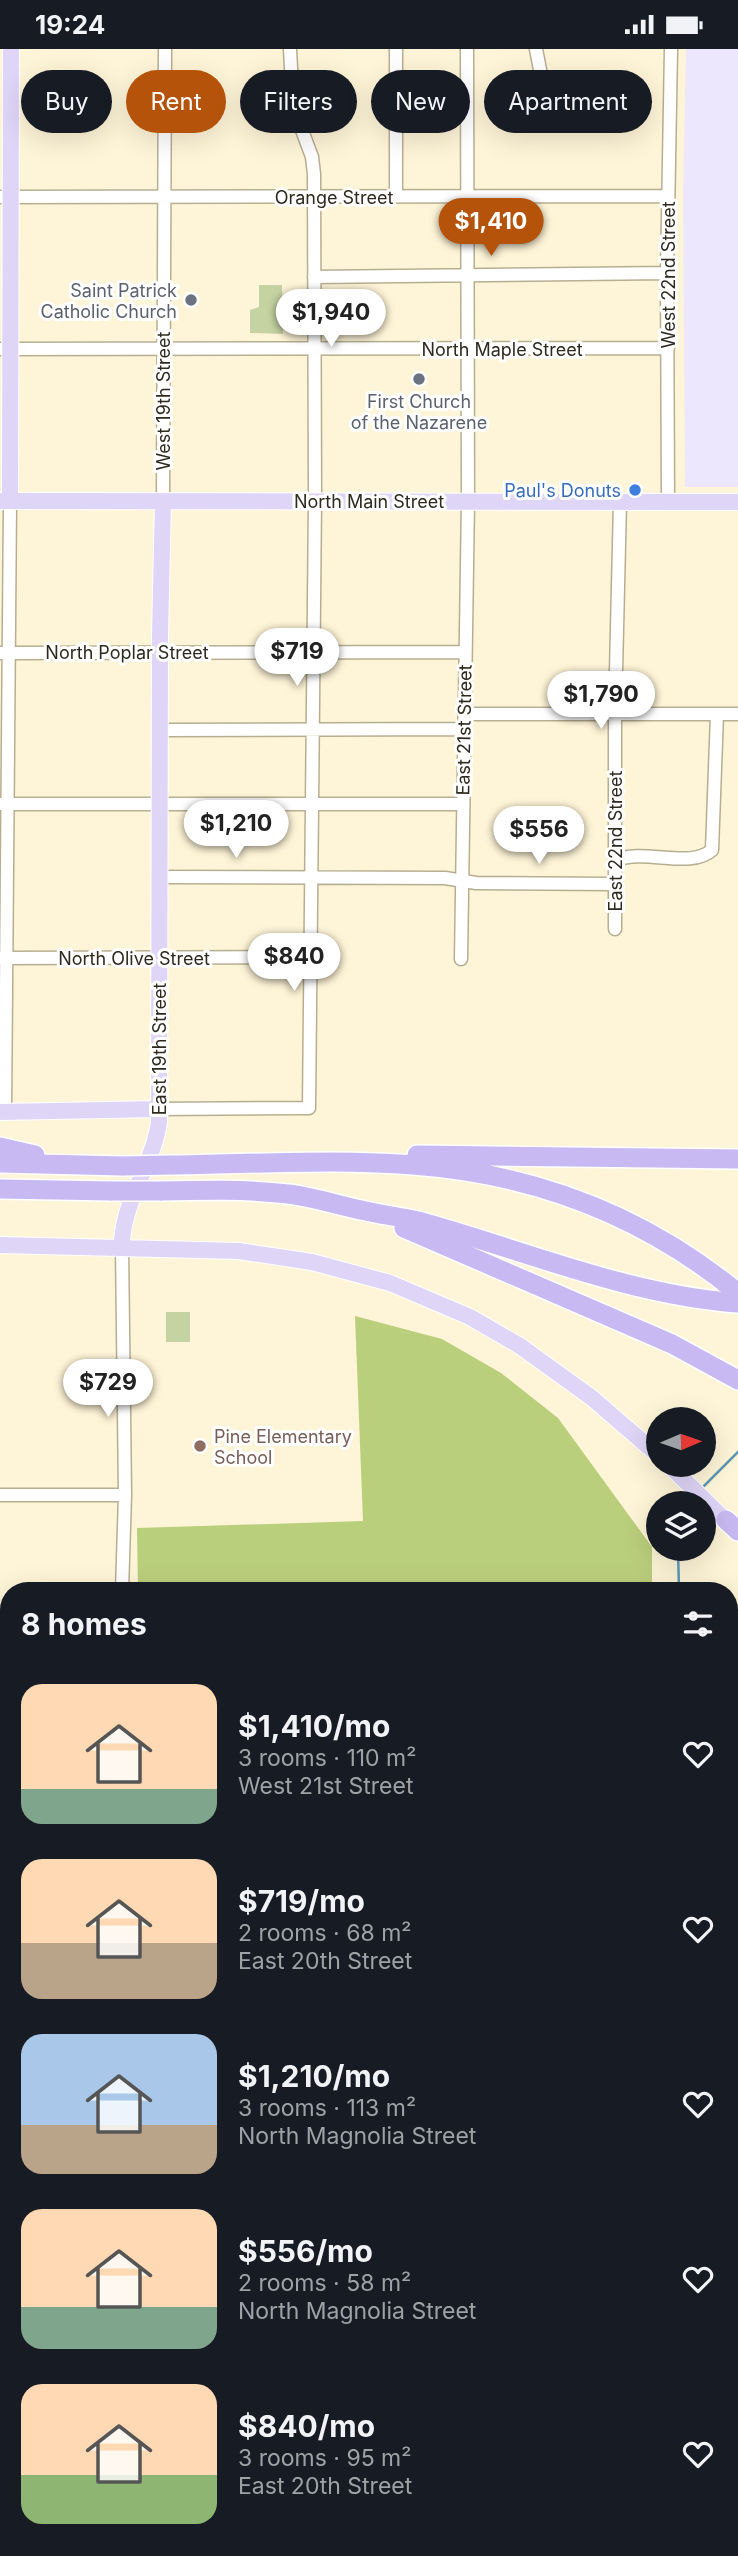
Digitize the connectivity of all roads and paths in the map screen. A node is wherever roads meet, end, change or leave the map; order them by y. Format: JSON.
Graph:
{"nodes":[{"id":1,"x":11,"y":49,"type":"edge"},
{"id":2,"x":165,"y":49,"type":"edge"},
{"id":3,"x":290,"y":49,"type":"edge"},
{"id":4,"x":396,"y":49,"type":"edge"},
{"id":5,"x":467,"y":49,"type":"edge"},
{"id":6,"x":536,"y":49,"type":"edge"},
{"id":7,"x":671,"y":49,"type":"edge"},
{"id":8,"x":540,"y":70,"type":"edge"},
{"id":9,"x":668,"y":196,"type":"junction"},
{"id":10,"x":5,"y":197,"type":"edge"},
{"id":11,"x":164,"y":197,"type":"junction"},
{"id":12,"x":314,"y":197,"type":"junction"},
{"id":13,"x":396,"y":197,"type":"junction"},
{"id":14,"x":468,"y":198,"type":"junction"},
{"id":15,"x":667,"y":273,"type":"junction"},
{"id":16,"x":467,"y":275,"type":"junction"},
{"id":17,"x":314,"y":277,"type":"junction"},
{"id":18,"x":668,"y":348,"type":"junction"},
{"id":19,"x":5,"y":349,"type":"edge"},
{"id":20,"x":164,"y":349,"type":"junction"},
{"id":21,"x":315,"y":349,"type":"junction"},
{"id":22,"x":467,"y":349,"type":"junction"},
{"id":23,"x":316,"y":500,"type":"junction"},
{"id":24,"x":468,"y":500,"type":"junction"},
{"id":25,"x":5,"y":501,"type":"edge"},
{"id":26,"x":163,"y":501,"type":"junction"},
{"id":27,"x":620,"y":502,"type":"junction"},
{"id":28,"x":668,"y":502,"type":"junction"},
{"id":29,"x":738,"y":502,"type":"edge"},
{"id":30,"x":160,"y":652,"type":"junction"},
{"id":31,"x":314,"y":652,"type":"junction"},
{"id":32,"x":464,"y":652,"type":"junction"},
{"id":33,"x":4,"y":653,"type":"edge"},
{"id":34,"x":464,"y":714,"type":"junction"},
{"id":35,"x":615,"y":714,"type":"junction"},
{"id":36,"x":717,"y":714,"type":"junction"},
{"id":37,"x":738,"y":714,"type":"edge"},
{"id":38,"x":464,"y":729,"type":"junction"},
{"id":39,"x":160,"y":730,"type":"junction"},
{"id":40,"x":313,"y":730,"type":"junction"},
{"id":41,"x":4,"y":804,"type":"edge"},
{"id":42,"x":160,"y":804,"type":"junction"},
{"id":43,"x":312,"y":804,"type":"junction"},
{"id":44,"x":463,"y":804,"type":"junction"},
{"id":45,"x":614,"y":861,"type":"junction"},
{"id":46,"x":160,"y":877,"type":"junction"},
{"id":47,"x":312,"y":877,"type":"junction"},
{"id":48,"x":4,"y":880,"type":"edge"},
{"id":49,"x":462,"y":880,"type":"junction"},
{"id":50,"x":614,"y":884,"type":"junction"},
{"id":51,"x":615,"y":929,"type":"dead end"},
{"id":52,"x":311,"y":957,"type":"junction"},
{"id":53,"x":3,"y":958,"type":"edge"},
{"id":54,"x":159,"y":958,"type":"junction"},
{"id":55,"x":461,"y":959,"type":"dead end"},
{"id":56,"x":159,"y":1109,"type":"junction"},
{"id":57,"x":3,"y":1112,"type":"edge"},
{"id":58,"x":0,"y":1147,"type":"edge"},
{"id":59,"x":738,"y":1159,"type":"edge"},
{"id":60,"x":0,"y":1163,"type":"edge"},
{"id":61,"x":369,"y":1163,"type":"junction"},
{"id":62,"x":84,"y":1165,"type":"junction"},
{"id":63,"x":0,"y":1189,"type":"edge"},
{"id":64,"x":364,"y":1211,"type":"junction"},
{"id":65,"x":0,"y":1245,"type":"edge"},
{"id":66,"x":122,"y":1247,"type":"junction"},
{"id":67,"x":738,"y":1293,"type":"edge"},
{"id":68,"x":738,"y":1303,"type":"edge"},
{"id":69,"x":738,"y":1380,"type":"edge"},
{"id":70,"x":646,"y":1445,"type":"edge"},
{"id":71,"x":682,"y":1477,"type":"edge"},
{"id":72,"x":0,"y":1495,"type":"edge"},
{"id":73,"x":125,"y":1495,"type":"junction"},
{"id":74,"x":734,"y":1528,"type":"edge"},
{"id":75,"x":122,"y":1582,"type":"edge"},
{"id":76,"x":0,"y":1968,"type":"edge"},
{"id":77,"x":0,"y":1993,"type":"edge"}],
"edges":[{"from":1,"to":10,"type":"main road"},
{"from":2,"to":11,"type":"street","name":"West 19th Street"},
{"from":3,"to":12,"type":"street"},
{"from":4,"to":13,"type":"street"},
{"from":5,"to":14,"type":"street","name":"East 21st Street"},
{"from":6,"to":8,"type":"street"},
{"from":7,"to":9,"type":"street","name":"West 22nd Street"},
{"from":9,"to":14,"type":"street","name":"Orange Street"},
{"from":9,"to":15,"type":"street","name":"West 22nd Street"},
{"from":10,"to":11,"type":"street","name":"Orange Street"},
{"from":10,"to":19,"type":"main road"},
{"from":11,"to":12,"type":"street","name":"Orange Street"},
{"from":11,"to":20,"type":"street","name":"West 19th Street"},
{"from":12,"to":13,"type":"street","name":"Orange Street"},
{"from":12,"to":17,"type":"street"},
{"from":13,"to":14,"type":"street","name":"Orange Street"},
{"from":14,"to":16,"type":"street","name":"East 21st Street"},
{"from":15,"to":16,"type":"street"},
{"from":15,"to":18,"type":"street","name":"West 22nd Street"},
{"from":16,"to":17,"type":"street"},
{"from":16,"to":22,"type":"street","name":"East 21st Street"},
{"from":17,"to":21,"type":"street"},
{"from":18,"to":22,"type":"street","name":"North Maple Street"},
{"from":18,"to":28,"type":"street","name":"West 22nd Street"},
{"from":19,"to":20,"type":"street","name":"North Maple Street"},
{"from":19,"to":25,"type":"main road"},
{"from":20,"to":21,"type":"street","name":"North Maple Street"},
{"from":20,"to":26,"type":"street","name":"West 19th Street"},
{"from":21,"to":22,"type":"street","name":"North Maple Street"},
{"from":21,"to":23,"type":"street"},
{"from":22,"to":24,"type":"street","name":"East 21st Street"},
{"from":23,"to":24,"type":"main road","name":"North Main Street"},
{"from":23,"to":26,"type":"main road","name":"North Main Street"},
{"from":23,"to":31,"type":"street"},
{"from":24,"to":27,"type":"main road","name":"North Main Street"},
{"from":24,"to":32,"type":"street","name":"East 21st Street"},
{"from":25,"to":26,"type":"main road","name":"North Main Street"},
{"from":25,"to":33,"type":"street"},
{"from":26,"to":30,"type":"main road","name":"East 19th Street"},
{"from":27,"to":28,"type":"main road","name":"North Main Street"},
{"from":27,"to":35,"type":"street","name":"East 22nd Street"},
{"from":28,"to":29,"type":"main road","name":"North Main Street"},
{"from":30,"to":31,"type":"street","name":"North Poplar Street"},
{"from":30,"to":33,"type":"street","name":"North Poplar Street"},
{"from":30,"to":39,"type":"main road","name":"East 19th Street"},
{"from":31,"to":32,"type":"street","name":"North Poplar Street"},
{"from":31,"to":40,"type":"street"},
{"from":32,"to":34,"type":"street","name":"East 21st Street"},
{"from":33,"to":41,"type":"street"},
{"from":34,"to":35,"type":"street"},
{"from":34,"to":38,"type":"street","name":"East 21st Street"},
{"from":35,"to":36,"type":"street"},
{"from":35,"to":45,"type":"street","name":"East 22nd Street"},
{"from":36,"to":37,"type":"street"},
{"from":36,"to":45,"type":"street"},
{"from":38,"to":40,"type":"street"},
{"from":38,"to":44,"type":"street","name":"East 21st Street"},
{"from":39,"to":40,"type":"street"},
{"from":39,"to":42,"type":"main road","name":"East 19th Street"},
{"from":40,"to":43,"type":"street"},
{"from":41,"to":42,"type":"street"},
{"from":41,"to":48,"type":"street"},
{"from":42,"to":43,"type":"street"},
{"from":42,"to":46,"type":"main road","name":"East 19th Street"},
{"from":43,"to":44,"type":"street"},
{"from":43,"to":47,"type":"street"},
{"from":44,"to":49,"type":"street","name":"East 21st Street"},
{"from":45,"to":50,"type":"street","name":"East 22nd Street"},
{"from":46,"to":47,"type":"street"},
{"from":46,"to":54,"type":"main road","name":"East 19th Street"},
{"from":47,"to":49,"type":"street"},
{"from":47,"to":52,"type":"street"},
{"from":48,"to":53,"type":"street"},
{"from":49,"to":50,"type":"street"},
{"from":49,"to":55,"type":"street","name":"East 21st Street"},
{"from":50,"to":51,"type":"street","name":"East 22nd Street"},
{"from":52,"to":54,"type":"street","name":"North Olive Street"},
{"from":52,"to":56,"type":"street"},
{"from":53,"to":54,"type":"street","name":"North Olive Street"},
{"from":53,"to":57,"type":"street"},
{"from":54,"to":56,"type":"main road","name":"East 19th Street"},
{"from":56,"to":57,"type":"main road"},
{"from":56,"to":66,"type":"main road","name":"East 19th Street"},
{"from":58,"to":62,"type":"highway"},
{"from":59,"to":61,"type":"highway"},
{"from":60,"to":62,"type":"highway"},
{"from":61,"to":62,"type":"highway","bridge":true},
{"from":61,"to":67,"type":"highway"},
{"from":63,"to":64,"type":"highway","bridge":true},
{"from":64,"to":68,"type":"highway"},
{"from":64,"to":69,"type":"highway"},
{"from":65,"to":66,"type":"main road"},
{"from":66,"to":70,"type":"main road"},
{"from":66,"to":73,"type":"street","name":"East 19th Street"},
{"from":71,"to":74,"type":"main road"},
{"from":72,"to":73,"type":"street"},
{"from":73,"to":75,"type":"street","name":"East 19th Street"},
{"from":76,"to":77,"type":"street"}]}
